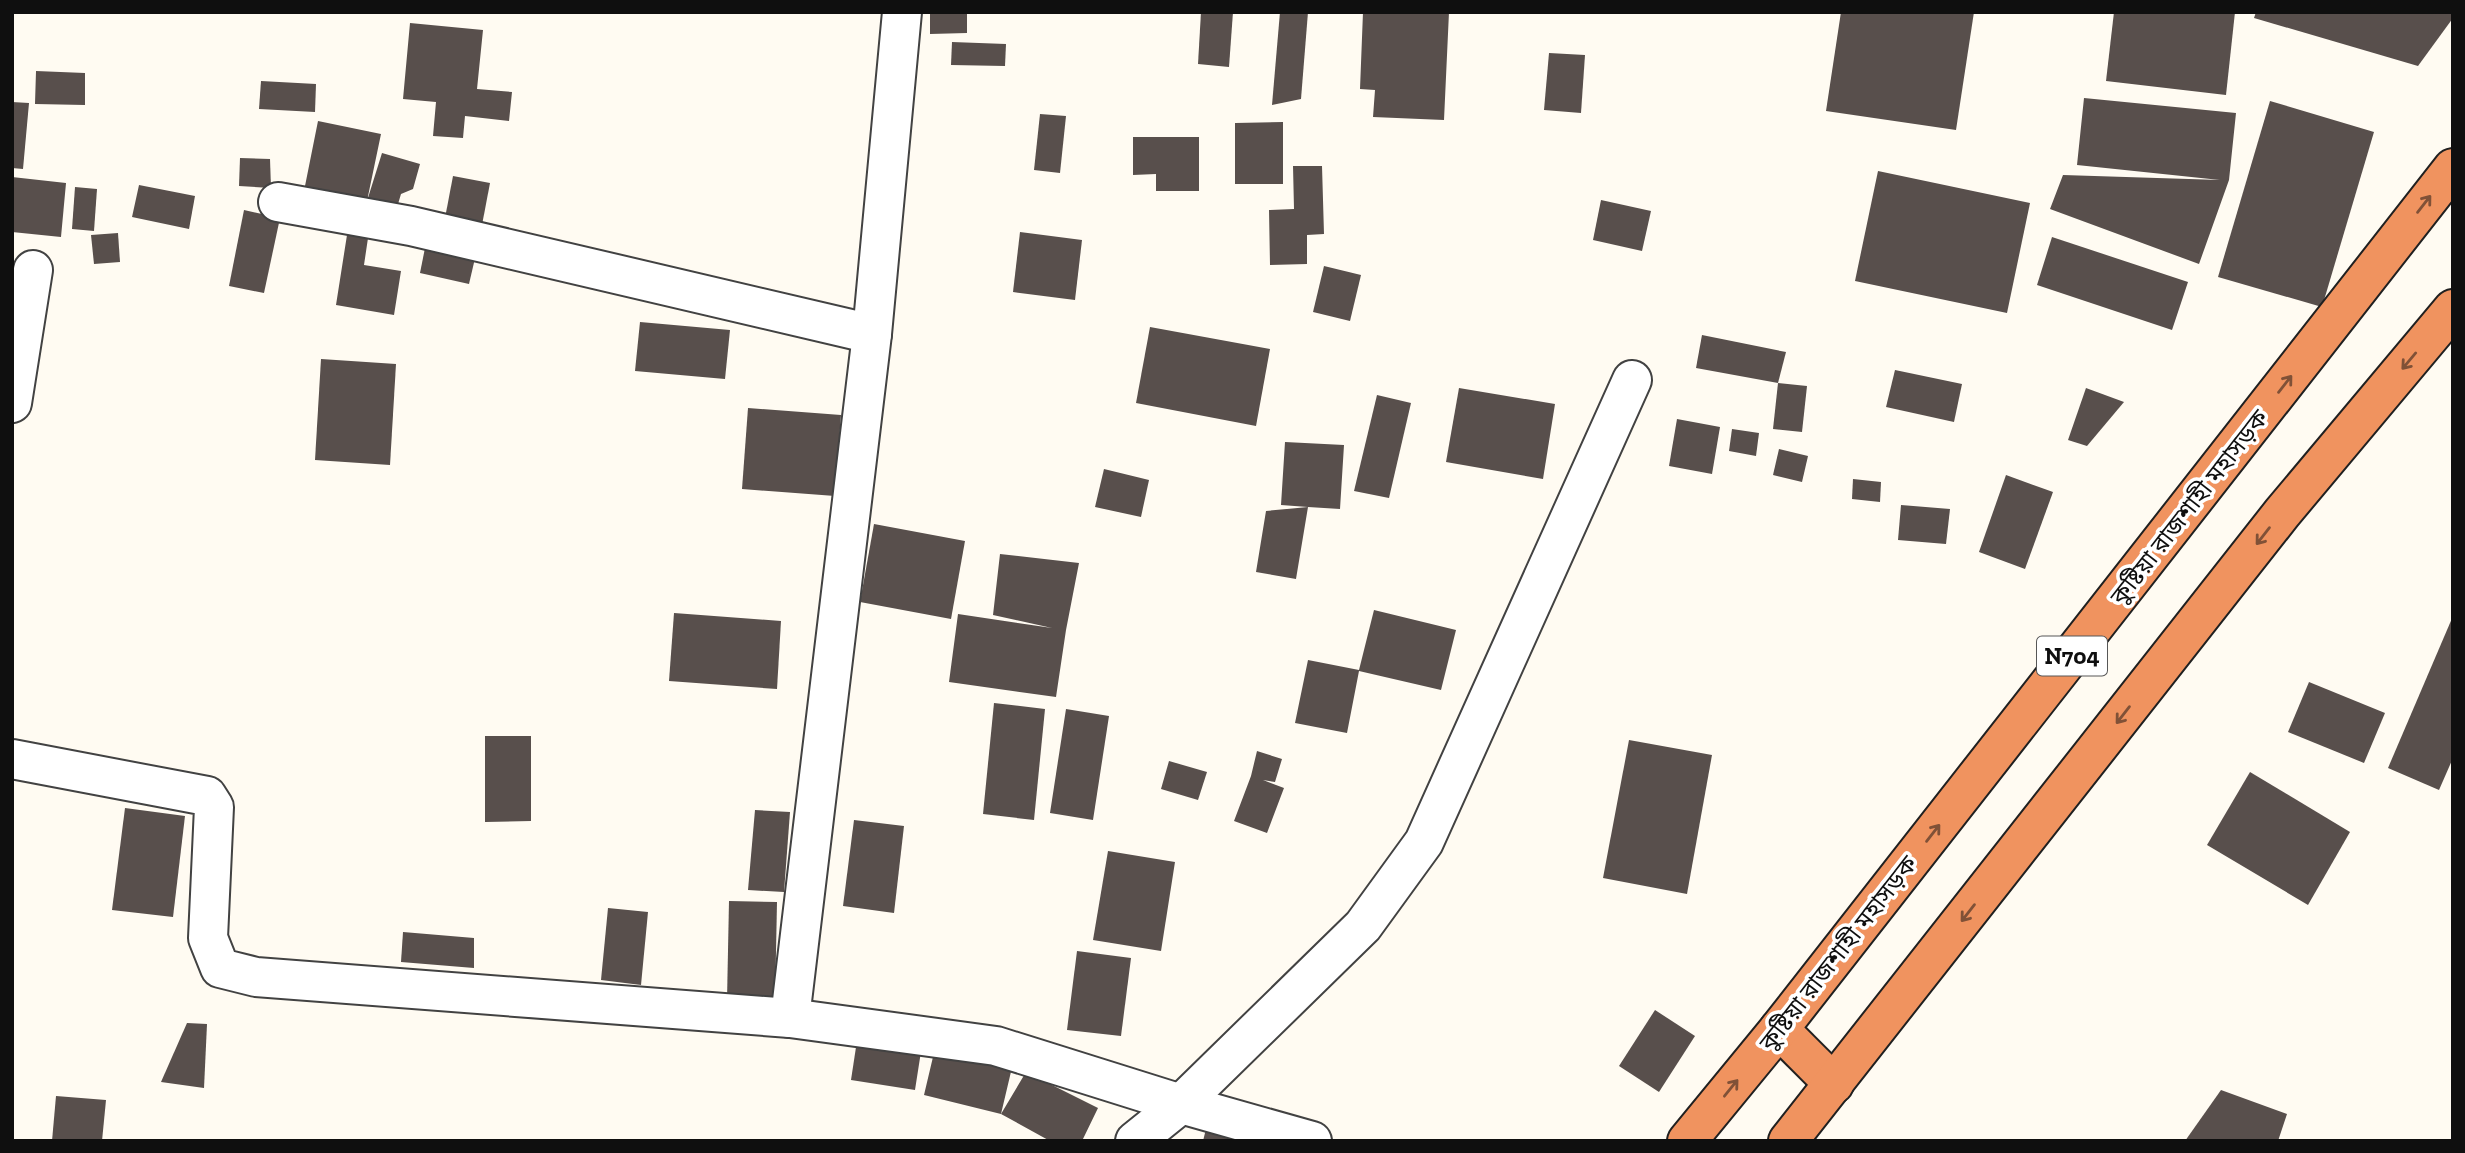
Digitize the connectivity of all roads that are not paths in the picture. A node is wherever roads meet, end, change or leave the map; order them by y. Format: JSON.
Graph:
{"nodes":[{"id":1,"x":902,"y":12,"type":"edge"},
{"id":2,"x":2453,"y":167,"type":"edge"},
{"id":3,"x":278,"y":202,"type":"dead end"},
{"id":4,"x":33,"y":270,"type":"dead end"},
{"id":5,"x":2453,"y":309,"type":"edge"},
{"id":6,"x":872,"y":334,"type":"junction"},
{"id":7,"x":1632,"y":380,"type":"dead end"},
{"id":8,"x":12,"y":403,"type":"edge"},
{"id":9,"x":12,"y":760,"type":"edge"},
{"id":10,"x":790,"y":1018,"type":"junction"},
{"id":11,"x":1779,"y":1029,"type":"junction"},
{"id":12,"x":1834,"y":1084,"type":"junction"},
{"id":13,"x":1181,"y":1104,"type":"junction"},
{"id":14,"x":1135,"y":1141,"type":"edge"},
{"id":15,"x":1312,"y":1141,"type":"edge"},
{"id":16,"x":1687,"y":1141,"type":"edge"},
{"id":17,"x":1788,"y":1141,"type":"edge"}],
"edges":[{"from":1,"to":6,"type":"street"},
{"from":11,"to":2,"type":"highway","name":"কুষ্টিয়া রাজশাহী মহাসড়ক","number":"N704","one_way":true},
{"from":3,"to":6,"type":"street"},
{"from":4,"to":8,"type":"street"},
{"from":5,"to":12,"type":"highway","one_way":true},
{"from":6,"to":10,"type":"street"},
{"from":7,"to":13,"type":"street"},
{"from":9,"to":10,"type":"street"},
{"from":10,"to":13,"type":"street"},
{"from":11,"to":12,"type":"highway"},
{"from":16,"to":11,"type":"highway","name":"কুষ্টিয়া রাজশাহী মহাসড়ক","number":"N704","one_way":true},
{"from":12,"to":17,"type":"highway"},
{"from":13,"to":14,"type":"street"},
{"from":13,"to":15,"type":"street"}]}
